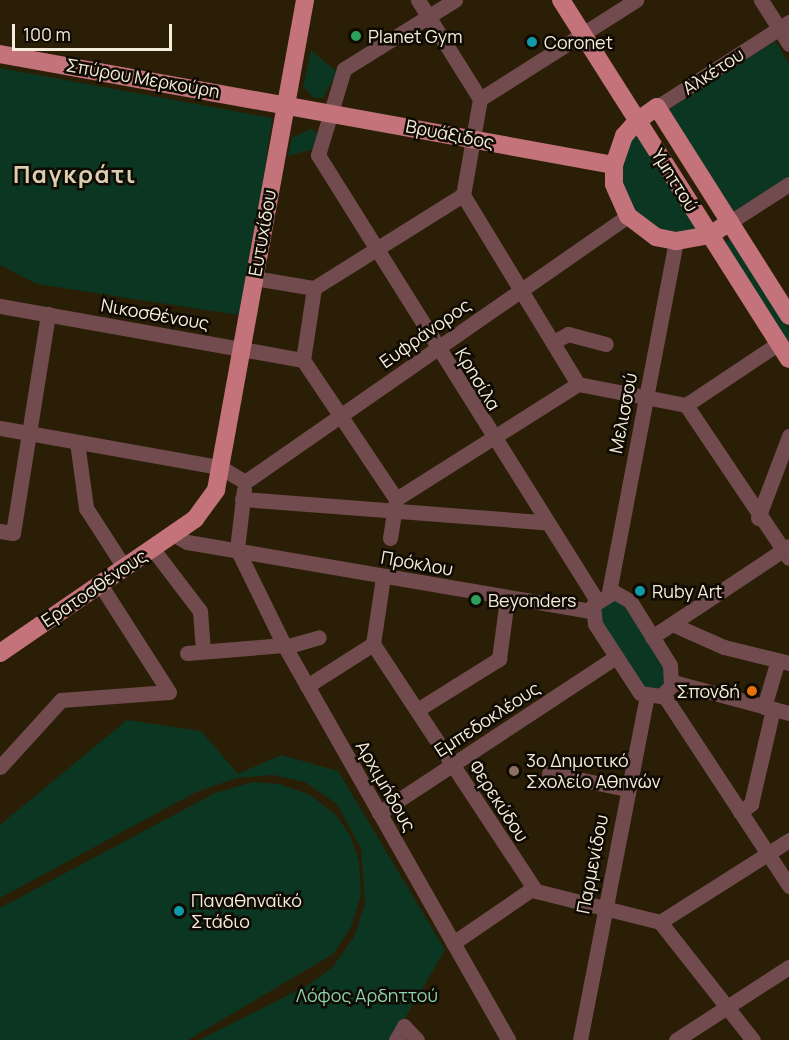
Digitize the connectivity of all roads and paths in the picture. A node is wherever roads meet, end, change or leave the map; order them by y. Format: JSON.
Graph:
{"nodes":[{"id":1,"x":305,"y":0,"type":"edge"},
{"id":2,"x":418,"y":0,"type":"edge"},
{"id":3,"x":455,"y":0,"type":"edge"},
{"id":4,"x":561,"y":0,"type":"edge"},
{"id":5,"x":636,"y":0,"type":"edge"},
{"id":6,"x":761,"y":0,"type":"edge"},
{"id":7,"x":428,"y":16,"type":"junction"},
{"id":8,"x":784,"y":25,"type":"edge"},
{"id":9,"x":582,"y":34,"type":"junction"},
{"id":10,"x":789,"y":44,"type":"edge"},
{"id":11,"x":0,"y":54,"type":"edge"},
{"id":12,"x":480,"y":99,"type":"junction"},
{"id":13,"x":285,"y":103,"type":"junction"},
{"id":14,"x":657,"y":107,"type":"junction"},
{"id":15,"x":333,"y":111,"type":"junction"},
{"id":16,"x":638,"y":121,"type":"junction"},
{"id":17,"x":473,"y":138,"type":"junction"},
{"id":18,"x":614,"y":165,"type":"junction"},
{"id":19,"x":789,"y":184,"type":"edge"},
{"id":20,"x":463,"y":195,"type":"junction"},
{"id":21,"x":628,"y":216,"type":"junction"},
{"id":22,"x":730,"y":222,"type":"junction"},
{"id":23,"x":710,"y":235,"type":"junction"},
{"id":24,"x":676,"y":241,"type":"junction"},
{"id":25,"x":374,"y":251,"type":"junction"},
{"id":26,"x":254,"y":278,"type":"junction"},
{"id":27,"x":314,"y":288,"type":"junction"},
{"id":28,"x":521,"y":290,"type":"junction"},
{"id":29,"x":0,"y":306,"type":"edge"},
{"id":30,"x":48,"y":314,"type":"junction"},
{"id":31,"x":789,"y":316,"type":"edge"},
{"id":32,"x":553,"y":342,"type":"junction"},
{"id":33,"x":778,"y":343,"type":"junction"},
{"id":34,"x":606,"y":344,"type":"dead end"},
{"id":35,"x":437,"y":348,"type":"junction"},
{"id":36,"x":242,"y":349,"type":"junction"},
{"id":37,"x":789,"y":359,"type":"edge"},
{"id":38,"x":303,"y":360,"type":"junction"},
{"id":39,"x":578,"y":384,"type":"junction"},
{"id":40,"x":646,"y":396,"type":"junction"},
{"id":41,"x":686,"y":405,"type":"junction"},
{"id":42,"x":340,"y":416,"type":"junction"},
{"id":43,"x":0,"y":428,"type":"edge"},
{"id":44,"x":29,"y":434,"type":"junction"},
{"id":45,"x":789,"y":436,"type":"edge"},
{"id":46,"x":491,"y":437,"type":"junction"},
{"id":47,"x":77,"y":442,"type":"junction"},
{"id":48,"x":218,"y":474,"type":"junction"},
{"id":49,"x":245,"y":482,"type":"junction"},
{"id":50,"x":242,"y":499,"type":"junction"},
{"id":51,"x":395,"y":505,"type":"junction"},
{"id":52,"x":758,"y":518,"type":"junction"},
{"id":53,"x":544,"y":522,"type":"junction"},
{"id":54,"x":7,"y":532,"type":"edge"},
{"id":55,"x":173,"y":534,"type":"junction"},
{"id":56,"x":390,"y":538,"type":"dead end"},
{"id":57,"x":152,"y":548,"type":"junction"},
{"id":58,"x":237,"y":549,"type":"junction"},
{"id":59,"x":787,"y":551,"type":"edge"},
{"id":60,"x":124,"y":567,"type":"junction"},
{"id":61,"x":383,"y":577,"type":"junction"},
{"id":62,"x":100,"y":584,"type":"junction"},
{"id":63,"x":507,"y":599,"type":"junction"},
{"id":64,"x":599,"y":601,"type":"junction"},
{"id":65,"x":672,"y":624,"type":"junction"},
{"id":66,"x":319,"y":637,"type":"dead end"},
{"id":67,"x":652,"y":637,"type":"junction"},
{"id":68,"x":373,"y":644,"type":"junction"},
{"id":69,"x":284,"y":646,"type":"junction"},
{"id":70,"x":203,"y":651,"type":"junction"},
{"id":71,"x":187,"y":652,"type":"dead end"},
{"id":72,"x":0,"y":653,"type":"edge"},
{"id":73,"x":616,"y":657,"type":"junction"},
{"id":74,"x":783,"y":663,"type":"edge"},
{"id":75,"x":673,"y":682,"type":"junction"},
{"id":76,"x":307,"y":686,"type":"junction"},
{"id":77,"x":663,"y":694,"type":"junction"},
{"id":78,"x":646,"y":696,"type":"junction"},
{"id":79,"x":769,"y":708,"type":"junction"},
{"id":80,"x":417,"y":710,"type":"junction"},
{"id":81,"x":789,"y":714,"type":"edge"},
{"id":82,"x":452,"y":765,"type":"junction"},
{"id":83,"x":0,"y":767,"type":"edge"},
{"id":84,"x":549,"y":773,"type":"dead end"},
{"id":85,"x":626,"y":789,"type":"junction"},
{"id":86,"x":740,"y":812,"type":"junction"},
{"id":87,"x":379,"y":813,"type":"junction"},
{"id":88,"x":789,"y":840,"type":"edge"},
{"id":89,"x":768,"y":854,"type":"junction"},
{"id":90,"x":789,"y":885,"type":"edge"},
{"id":91,"x":532,"y":888,"type":"junction"},
{"id":92,"x":603,"y":906,"type":"junction"},
{"id":93,"x":660,"y":922,"type":"junction"},
{"id":94,"x":453,"y":943,"type":"junction"},
{"id":95,"x":789,"y":967,"type":"edge"},
{"id":96,"x":728,"y":1007,"type":"junction"},
{"id":97,"x":400,"y":1033,"type":"edge"},
{"id":98,"x":417,"y":1040,"type":"edge"},
{"id":99,"x":508,"y":1040,"type":"edge"},
{"id":100,"x":580,"y":1040,"type":"edge"},
{"id":101,"x":676,"y":1040,"type":"edge"},
{"id":102,"x":753,"y":1040,"type":"edge"}],
"edges":[{"from":1,"to":13,"type":"main road","name":"Ευτυχίδου"},
{"from":2,"to":7,"type":"street"},
{"from":3,"to":7,"type":"street","name":"Κρησίλα"},
{"from":4,"to":9,"type":"main road","name":"Υμηττού"},
{"from":5,"to":9,"type":"street"},
{"from":6,"to":8,"type":"street"},
{"from":7,"to":12,"type":"street"},
{"from":7,"to":15,"type":"street","name":"Κρησίλα"},
{"from":8,"to":10,"type":"street"},
{"from":8,"to":14,"type":"street","name":"Αλκέτου"},
{"from":9,"to":12,"type":"street"},
{"from":9,"to":16,"type":"main road","name":"Υμηττού"},
{"from":11,"to":13,"type":"main road","name":"Σπύρου Μερκούρη"},
{"from":12,"to":17,"type":"street"},
{"from":13,"to":15,"type":"main road","name":"Βρυάξιδος"},
{"from":13,"to":26,"type":"main road","name":"Ευτυχίδου"},
{"from":14,"to":16,"type":"main road","name":"Αλκέτου"},
{"from":14,"to":22,"type":"main road","name":"Υμηττού"},
{"from":15,"to":17,"type":"main road","name":"Βρυάξιδος"},
{"from":15,"to":25,"type":"street","name":"Κρησίλα"},
{"from":16,"to":18,"type":"main road","name":"Αλκέτου"},
{"from":16,"to":23,"type":"main road","name":"Υμηττού"},
{"from":17,"to":18,"type":"main road","name":"Βρυάξιδος"},
{"from":17,"to":20,"type":"street"},
{"from":18,"to":21,"type":"main road"},
{"from":19,"to":22,"type":"street"},
{"from":20,"to":25,"type":"street"},
{"from":20,"to":28,"type":"street"},
{"from":21,"to":24,"type":"main road"},
{"from":21,"to":28,"type":"street","name":"Ευφράνορος"},
{"from":22,"to":23,"type":"main road"},
{"from":22,"to":31,"type":"main road","name":"Υμηττού"},
{"from":23,"to":24,"type":"main road"},
{"from":23,"to":33,"type":"main road","name":"Υμηττού"},
{"from":24,"to":40,"type":"street","name":"Μελισσού"},
{"from":25,"to":27,"type":"street"},
{"from":25,"to":35,"type":"street","name":"Κρησίλα"},
{"from":26,"to":27,"type":"street"},
{"from":26,"to":36,"type":"main road","name":"Ευτυχίδου"},
{"from":27,"to":38,"type":"street"},
{"from":28,"to":32,"type":"street"},
{"from":28,"to":35,"type":"street","name":"Ευφράνορος"},
{"from":29,"to":30,"type":"street","name":"Νικοσθένους"},
{"from":30,"to":36,"type":"street","name":"Νικοσθένους"},
{"from":30,"to":44,"type":"street"},
{"from":32,"to":34,"type":"street"},
{"from":32,"to":39,"type":"street"},
{"from":33,"to":37,"type":"main road","name":"Υμηττού"},
{"from":33,"to":41,"type":"street"},
{"from":35,"to":42,"type":"street","name":"Ευφράνορος"},
{"from":35,"to":46,"type":"street","name":"Κρησίλα"},
{"from":36,"to":38,"type":"street","name":"Νικοσθένους"},
{"from":36,"to":48,"type":"main road","name":"Ευτυχίδου"},
{"from":38,"to":42,"type":"street"},
{"from":39,"to":40,"type":"street"},
{"from":39,"to":46,"type":"street"},
{"from":40,"to":41,"type":"street"},
{"from":40,"to":64,"type":"street","name":"Μελισσού"},
{"from":41,"to":52,"type":"street"},
{"from":42,"to":49,"type":"street","name":"Ευφράνορος"},
{"from":42,"to":51,"type":"street"},
{"from":43,"to":44,"type":"street"},
{"from":44,"to":47,"type":"street"},
{"from":44,"to":54,"type":"street"},
{"from":45,"to":52,"type":"street"},
{"from":46,"to":51,"type":"street"},
{"from":46,"to":53,"type":"street","name":"Κρησίλα"},
{"from":47,"to":48,"type":"street"},
{"from":47,"to":60,"type":"street"},
{"from":48,"to":49,"type":"street"},
{"from":48,"to":55,"type":"main road","name":"Ερατοσθένους"},
{"from":49,"to":50,"type":"street"},
{"from":50,"to":51,"type":"street"},
{"from":50,"to":58,"type":"street"},
{"from":51,"to":53,"type":"street"},
{"from":51,"to":56,"type":"street"},
{"from":52,"to":59,"type":"street"},
{"from":53,"to":64,"type":"street","name":"Κρησίλα"},
{"from":55,"to":57,"type":"main road","name":"Ερατοσθένους"},
{"from":55,"to":58,"type":"street","name":"Πρόκλου"},
{"from":57,"to":60,"type":"main road","name":"Ερατοσθένους"},
{"from":57,"to":70,"type":"street"},
{"from":58,"to":61,"type":"street","name":"Πρόκλου"},
{"from":58,"to":69,"type":"street","name":"Αρχιμήδους"},
{"from":59,"to":65,"type":"street"},
{"from":60,"to":62,"type":"main road","name":"Ερατοσθένους"},
{"from":61,"to":63,"type":"street","name":"Πρόκλου"},
{"from":61,"to":68,"type":"street"},
{"from":62,"to":72,"type":"main road","name":"Ερατοσθένους"},
{"from":62,"to":83,"type":"street"},
{"from":63,"to":64,"type":"street","name":"Πρόκλου"},
{"from":63,"to":80,"type":"street"},
{"from":64,"to":67,"type":"street"},
{"from":64,"to":73,"type":"street","name":"Κρησίλα"},
{"from":65,"to":67,"type":"street"},
{"from":65,"to":74,"type":"street"},
{"from":66,"to":69,"type":"street"},
{"from":67,"to":75,"type":"street"},
{"from":68,"to":76,"type":"street"},
{"from":68,"to":80,"type":"street","name":"Φερεκύδου"},
{"from":69,"to":70,"type":"street"},
{"from":69,"to":76,"type":"street","name":"Αρχιμήδους"},
{"from":70,"to":71,"type":"street"},
{"from":73,"to":78,"type":"street","name":"Κρησίλα"},
{"from":73,"to":82,"type":"street","name":"Εμπεδοκλέους"},
{"from":74,"to":79,"type":"street"},
{"from":75,"to":77,"type":"street"},
{"from":75,"to":79,"type":"street"},
{"from":76,"to":87,"type":"street","name":"Αρχιμήδους"},
{"from":77,"to":78,"type":"street"},
{"from":77,"to":86,"type":"street"},
{"from":78,"to":85,"type":"street","name":"Παρμενίδου"},
{"from":79,"to":81,"type":"street"},
{"from":79,"to":86,"type":"street"},
{"from":80,"to":82,"type":"street","name":"Φερεκύδου"},
{"from":82,"to":87,"type":"street","name":"Εμπεδοκλέους"},
{"from":82,"to":91,"type":"street","name":"Φερεκύδου"},
{"from":84,"to":85,"type":"street"},
{"from":85,"to":92,"type":"street","name":"Παρμενίδου"},
{"from":86,"to":89,"type":"street"},
{"from":87,"to":94,"type":"street","name":"Αρχιμήδους"},
{"from":88,"to":89,"type":"street"},
{"from":89,"to":90,"type":"street"},
{"from":89,"to":93,"type":"street"},
{"from":91,"to":92,"type":"street"},
{"from":91,"to":94,"type":"street"},
{"from":92,"to":93,"type":"street"},
{"from":92,"to":100,"type":"street","name":"Παρμενίδου"},
{"from":93,"to":96,"type":"street"},
{"from":94,"to":99,"type":"street","name":"Αρχιμήδους"},
{"from":95,"to":96,"type":"street"},
{"from":96,"to":101,"type":"street"},
{"from":96,"to":102,"type":"street"},
{"from":97,"to":98,"type":"street"}]}
